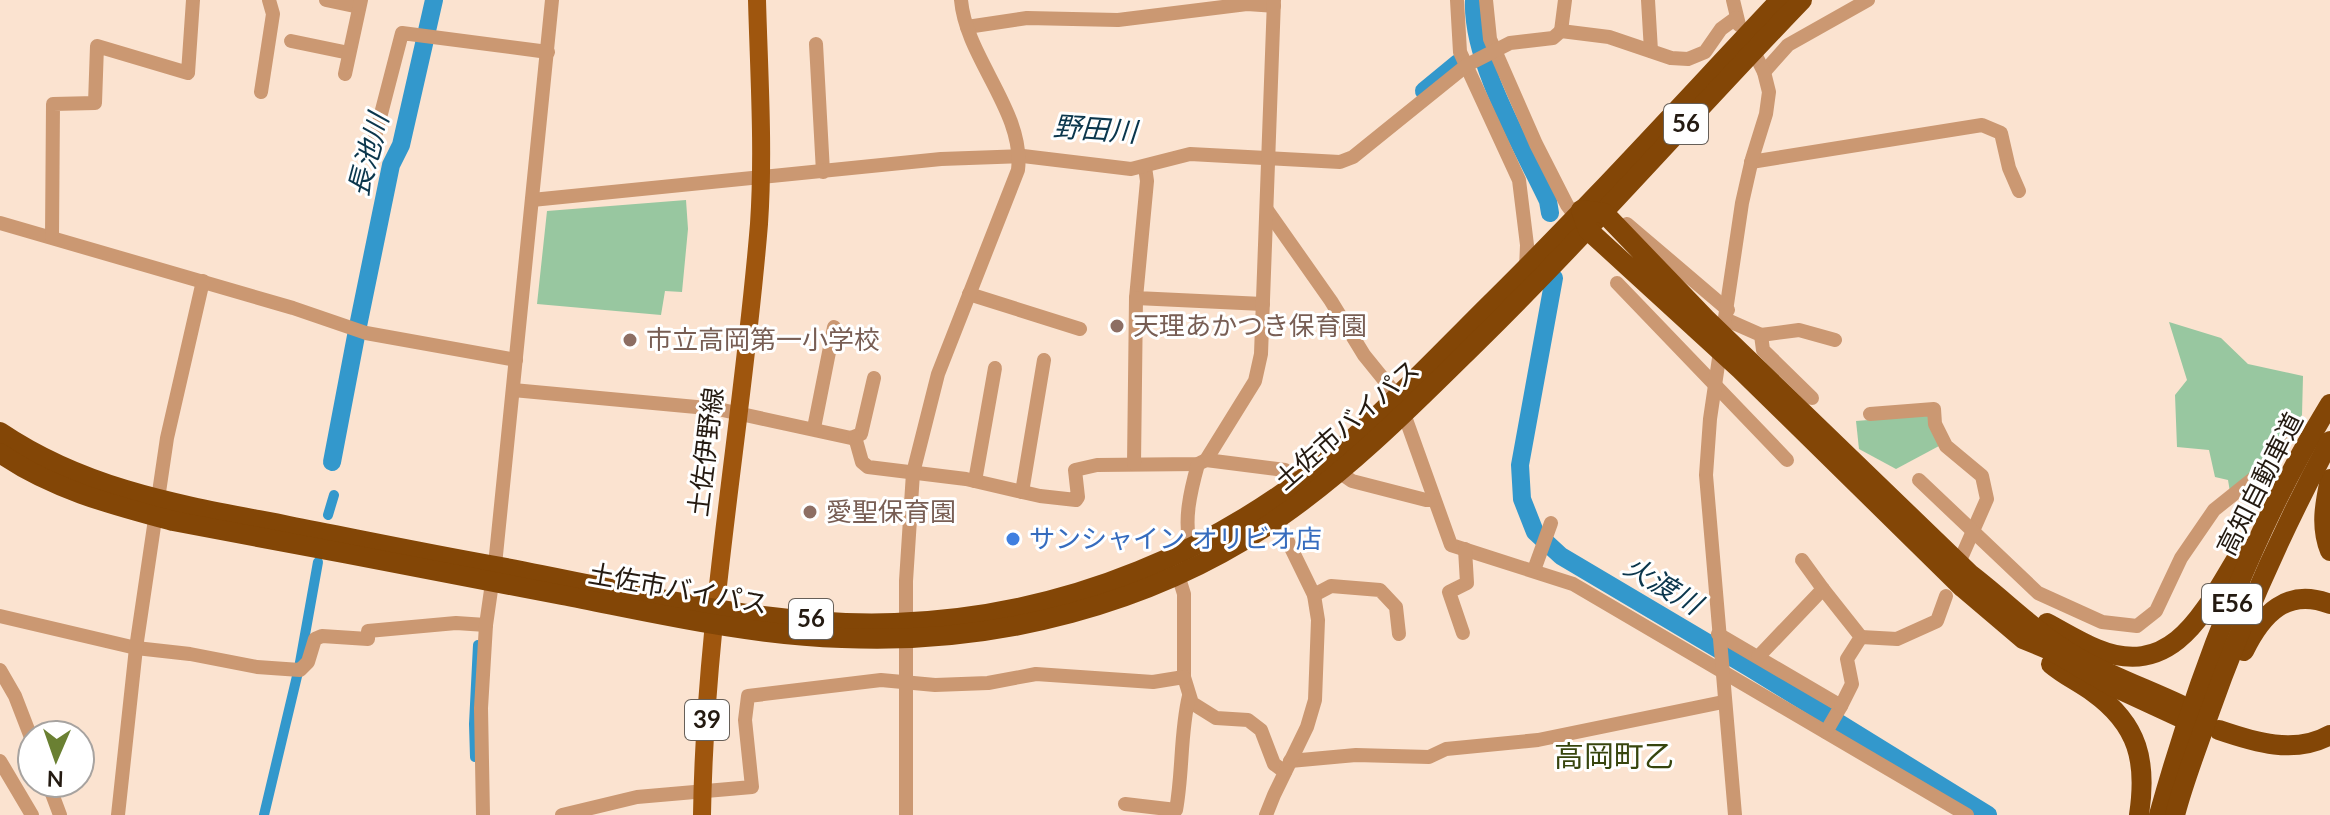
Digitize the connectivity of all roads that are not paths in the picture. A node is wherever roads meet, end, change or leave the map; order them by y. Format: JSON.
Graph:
{"nodes":[{"id":1,"x":193,"y":0,"type":"edge"},
{"id":2,"x":269,"y":0,"type":"edge"},
{"id":3,"x":326,"y":0,"type":"edge"},
{"id":4,"x":552,"y":0,"type":"edge"},
{"id":5,"x":757,"y":0,"type":"edge"},
{"id":6,"x":961,"y":0,"type":"edge"},
{"id":7,"x":1457,"y":0,"type":"edge"},
{"id":8,"x":1486,"y":0,"type":"edge"},
{"id":9,"x":1565,"y":0,"type":"edge"},
{"id":10,"x":1648,"y":0,"type":"edge"},
{"id":11,"x":1733,"y":0,"type":"edge"},
{"id":12,"x":1780,"y":0,"type":"edge"},
{"id":13,"x":1802,"y":0,"type":"edge"},
{"id":14,"x":1868,"y":0,"type":"edge"},
{"id":15,"x":360,"y":3,"type":"edge"},
{"id":16,"x":1274,"y":3,"type":"edge"},
{"id":17,"x":967,"y":27,"type":"junction"},
{"id":18,"x":1561,"y":31,"type":"junction"},
{"id":19,"x":1745,"y":35,"type":"junction"},
{"id":20,"x":291,"y":41,"type":"dead end"},
{"id":21,"x":816,"y":44,"type":"dead end"},
{"id":22,"x":1493,"y":51,"type":"junction"},
{"id":23,"x":1651,"y":51,"type":"junction"},
{"id":24,"x":544,"y":52,"type":"junction"},
{"id":25,"x":349,"y":53,"type":"junction"},
{"id":26,"x":1468,"y":64,"type":"junction"},
{"id":27,"x":1764,"y":72,"type":"junction"},
{"id":28,"x":345,"y":74,"type":"dead end"},
{"id":29,"x":261,"y":92,"type":"dead end"},
{"id":30,"x":375,"y":137,"type":"dead end"},
{"id":31,"x":1267,"y":154,"type":"junction"},
{"id":32,"x":1024,"y":156,"type":"junction"},
{"id":33,"x":1751,"y":162,"type":"junction"},
{"id":34,"x":1145,"y":167,"type":"junction"},
{"id":35,"x":823,"y":172,"type":"junction"},
{"id":36,"x":760,"y":178,"type":"junction"},
{"id":37,"x":2019,"y":191,"type":"dead end"},
{"id":38,"x":532,"y":200,"type":"junction"},
{"id":39,"x":1267,"y":210,"type":"junction"},
{"id":40,"x":1604,"y":213,"type":"junction"},
{"id":41,"x":1578,"y":221,"type":"junction"},
{"id":42,"x":0,"y":223,"type":"edge"},
{"id":43,"x":1627,"y":224,"type":"dead end"},
{"id":44,"x":52,"y":237,"type":"junction"},
{"id":45,"x":1530,"y":273,"type":"junction"},
{"id":46,"x":203,"y":281,"type":"junction"},
{"id":47,"x":1617,"y":283,"type":"dead end"},
{"id":48,"x":974,"y":296,"type":"junction"},
{"id":49,"x":1136,"y":298,"type":"junction"},
{"id":50,"x":1263,"y":304,"type":"junction"},
{"id":51,"x":1715,"y":320,"type":"junction"},
{"id":52,"x":834,"y":327,"type":"dead end"},
{"id":53,"x":1080,"y":329,"type":"dead end"},
{"id":54,"x":1761,"y":335,"type":"junction"},
{"id":55,"x":1835,"y":340,"type":"dead end"},
{"id":56,"x":516,"y":360,"type":"junction"},
{"id":57,"x":1044,"y":360,"type":"dead end"},
{"id":58,"x":1742,"y":362,"type":"junction"},
{"id":59,"x":995,"y":368,"type":"dead end"},
{"id":60,"x":874,"y":378,"type":"dead end"},
{"id":61,"x":1716,"y":388,"type":"junction"},
{"id":62,"x":513,"y":390,"type":"junction"},
{"id":63,"x":1812,"y":398,"type":"dead end"},
{"id":64,"x":2330,"y":404,"type":"edge"},
{"id":65,"x":1402,"y":405,"type":"junction"},
{"id":66,"x":737,"y":413,"type":"junction"},
{"id":67,"x":1870,"y":414,"type":"dead end"},
{"id":68,"x":814,"y":428,"type":"junction"},
{"id":69,"x":0,"y":432,"type":"edge"},
{"id":70,"x":855,"y":437,"type":"junction"},
{"id":71,"x":2330,"y":441,"type":"edge"},
{"id":72,"x":2283,"y":443,"type":"dead end"},
{"id":73,"x":0,"y":453,"type":"edge"},
{"id":74,"x":1787,"y":460,"type":"dead end"},
{"id":75,"x":1202,"y":462,"type":"junction"},
{"id":76,"x":1134,"y":464,"type":"junction"},
{"id":77,"x":1339,"y":472,"type":"junction"},
{"id":78,"x":913,"y":473,"type":"junction"},
{"id":79,"x":2330,"y":479,"type":"edge"},
{"id":80,"x":1919,"y":480,"type":"dead end"},
{"id":81,"x":975,"y":481,"type":"junction"},
{"id":82,"x":1297,"y":483,"type":"junction"},
{"id":83,"x":1022,"y":492,"type":"junction"},
{"id":84,"x":1434,"y":500,"type":"junction"},
{"id":85,"x":2276,"y":503,"type":"junction"},
{"id":86,"x":157,"y":508,"type":"junction"},
{"id":87,"x":1273,"y":511,"type":"junction"},
{"id":88,"x":1551,"y":523,"type":"dead end"},
{"id":89,"x":1973,"y":530,"type":"junction"},
{"id":90,"x":1192,"y":549,"type":"junction"},
{"id":91,"x":1465,"y":549,"type":"junction"},
{"id":92,"x":2330,"y":551,"type":"edge"},
{"id":93,"x":1962,"y":556,"type":"dead end"},
{"id":94,"x":1802,"y":560,"type":"dead end"},
{"id":95,"x":1536,"y":562,"type":"junction"},
{"id":96,"x":493,"y":574,"type":"junction"},
{"id":97,"x":1178,"y":575,"type":"junction"},
{"id":98,"x":1823,"y":589,"type":"junction"},
{"id":99,"x":1314,"y":595,"type":"junction"},
{"id":100,"x":1946,"y":596,"type":"dead end"},
{"id":101,"x":2330,"y":604,"type":"edge"},
{"id":102,"x":2011,"y":606,"type":"junction"},
{"id":103,"x":0,"y":616,"type":"edge"},
{"id":104,"x":714,"y":616,"type":"junction"},
{"id":105,"x":482,"y":625,"type":"junction"},
{"id":106,"x":907,"y":630,"type":"junction"},
{"id":107,"x":1463,"y":633,"type":"dead end"},
{"id":108,"x":1399,"y":634,"type":"dead end"},
{"id":109,"x":1861,"y":637,"type":"junction"},
{"id":110,"x":1719,"y":638,"type":"junction"},
{"id":111,"x":2023,"y":639,"type":"junction"},
{"id":112,"x":136,"y":648,"type":"junction"},
{"id":113,"x":1758,"y":657,"type":"junction"},
{"id":114,"x":1721,"y":669,"type":"junction"},
{"id":115,"x":0,"y":670,"type":"edge"},
{"id":116,"x":1184,"y":677,"type":"junction"},
{"id":117,"x":906,"y":682,"type":"junction"},
{"id":118,"x":1189,"y":695,"type":"junction"},
{"id":119,"x":1723,"y":702,"type":"junction"},
{"id":120,"x":1839,"y":708,"type":"junction"},
{"id":121,"x":24,"y":719,"type":"edge"},
{"id":122,"x":2330,"y":721,"type":"edge"},
{"id":123,"x":2214,"y":729,"type":"junction"},
{"id":124,"x":1827,"y":730,"type":"junction"},
{"id":125,"x":2330,"y":735,"type":"edge"},
{"id":126,"x":0,"y":761,"type":"edge"},
{"id":127,"x":1288,"y":767,"type":"junction"},
{"id":128,"x":702,"y":792,"type":"junction"},
{"id":129,"x":1125,"y":804,"type":"dead end"},
{"id":130,"x":1177,"y":813,"type":"edge"},
{"id":131,"x":34,"y":814,"type":"edge"},
{"id":132,"x":569,"y":814,"type":"edge"},
{"id":133,"x":118,"y":815,"type":"edge"},
{"id":134,"x":483,"y":815,"type":"edge"},
{"id":135,"x":702,"y":815,"type":"edge"},
{"id":136,"x":906,"y":815,"type":"edge"},
{"id":137,"x":1266,"y":815,"type":"edge"},
{"id":138,"x":1735,"y":815,"type":"edge"},
{"id":139,"x":1967,"y":815,"type":"edge"},
{"id":140,"x":2139,"y":815,"type":"edge"},
{"id":141,"x":2159,"y":815,"type":"edge"},
{"id":142,"x":2175,"y":815,"type":"edge"}],
"edges":[{"from":1,"to":44,"type":"street"},
{"from":2,"to":29,"type":"street"},
{"from":3,"to":15,"type":"street"},
{"from":4,"to":24,"type":"street"},
{"from":5,"to":36,"type":"main road","name":"土佐伊野線","number":"39"},
{"from":6,"to":17,"type":"street"},
{"from":7,"to":26,"type":"street"},
{"from":8,"to":22,"type":"street"},
{"from":9,"to":18,"type":"street"},
{"from":10,"to":23,"type":"street"},
{"from":11,"to":19,"type":"street"},
{"from":12,"to":19,"type":"highway","name":"土佐市バイパス","number":"56"},
{"from":13,"to":19,"type":"highway","name":"土佐市バイパス","number":"56"},
{"from":14,"to":27,"type":"street"},
{"from":15,"to":25,"type":"street"},
{"from":16,"to":17,"type":"street"},
{"from":16,"to":31,"type":"street"},
{"from":17,"to":32,"type":"street"},
{"from":18,"to":22,"type":"street"},
{"from":18,"to":23,"type":"street"},
{"from":19,"to":23,"type":"street"},
{"from":19,"to":27,"type":"street"},
{"from":19,"to":40,"type":"highway","name":"土佐市バイパス","number":"56"},
{"from":19,"to":41,"type":"highway","name":"土佐市バイパス","number":"56"},
{"from":20,"to":25,"type":"street"},
{"from":21,"to":35,"type":"street"},
{"from":22,"to":26,"type":"street"},
{"from":22,"to":41,"type":"street"},
{"from":24,"to":30,"type":"street"},
{"from":24,"to":38,"type":"street"},
{"from":25,"to":28,"type":"street"},
{"from":26,"to":31,"type":"street"},
{"from":26,"to":45,"type":"street"},
{"from":27,"to":33,"type":"street"},
{"from":31,"to":34,"type":"street"},
{"from":31,"to":39,"type":"street"},
{"from":32,"to":34,"type":"street"},
{"from":32,"to":35,"type":"street"},
{"from":32,"to":48,"type":"street"},
{"from":33,"to":37,"type":"street"},
{"from":33,"to":51,"type":"street"},
{"from":34,"to":49,"type":"street"},
{"from":35,"to":36,"type":"street"},
{"from":36,"to":38,"type":"street"},
{"from":36,"to":66,"type":"main road","name":"土佐伊野線","number":"39"},
{"from":38,"to":56,"type":"street"},
{"from":39,"to":50,"type":"street"},
{"from":39,"to":65,"type":"street"},
{"from":40,"to":41,"type":"highway","name":"土佐市バイパス","number":"56"},
{"from":40,"to":51,"type":"highway"},
{"from":41,"to":45,"type":"highway","name":"土佐市バイパス","number":"56"},
{"from":41,"to":45,"type":"highway","name":"土佐市バイパス","number":"56"},
{"from":41,"to":51,"type":"highway"},
{"from":42,"to":44,"type":"street"},
{"from":43,"to":51,"type":"street"},
{"from":44,"to":46,"type":"street"},
{"from":45,"to":65,"type":"highway","name":"土佐市バイパス","number":"56"},
{"from":46,"to":56,"type":"street"},
{"from":46,"to":86,"type":"street"},
{"from":47,"to":61,"type":"street"},
{"from":48,"to":53,"type":"street"},
{"from":48,"to":78,"type":"street"},
{"from":49,"to":50,"type":"street"},
{"from":49,"to":76,"type":"street"},
{"from":50,"to":75,"type":"street"},
{"from":51,"to":54,"type":"street"},
{"from":51,"to":58,"type":"highway"},
{"from":51,"to":61,"type":"street"},
{"from":52,"to":68,"type":"street"},
{"from":54,"to":55,"type":"street"},
{"from":54,"to":63,"type":"street"},
{"from":56,"to":62,"type":"street"},
{"from":57,"to":83,"type":"street"},
{"from":58,"to":102,"type":"highway"},
{"from":58,"to":111,"type":"highway"},
{"from":59,"to":81,"type":"street"},
{"from":60,"to":70,"type":"street"},
{"from":61,"to":74,"type":"street"},
{"from":61,"to":110,"type":"street"},
{"from":62,"to":66,"type":"street"},
{"from":62,"to":96,"type":"street"},
{"from":64,"to":85,"type":"highway","name":"高知自動車道","number":"E56"},
{"from":65,"to":77,"type":"highway","name":"土佐市バイパス","number":"56"},
{"from":65,"to":82,"type":"highway","name":"土佐市バイパス","number":"56"},
{"from":65,"to":84,"type":"street"},
{"from":66,"to":68,"type":"street"},
{"from":66,"to":104,"type":"main road","name":"土佐伊野線","number":"39"},
{"from":67,"to":89,"type":"street"},
{"from":68,"to":70,"type":"street"},
{"from":69,"to":86,"type":"highway","name":"土佐市バイパス","number":"56"},
{"from":70,"to":78,"type":"street"},
{"from":71,"to":123,"type":"highway","name":"高知自動車道","number":"E56"},
{"from":72,"to":89,"type":"street"},
{"from":73,"to":86,"type":"highway","name":"土佐市バイパス","number":"56"},
{"from":75,"to":76,"type":"street"},
{"from":75,"to":82,"type":"street"},
{"from":75,"to":90,"type":"street"},
{"from":76,"to":83,"type":"street"},
{"from":77,"to":84,"type":"street"},
{"from":77,"to":87,"type":"highway","name":"土佐市バイパス","number":"56"},
{"from":78,"to":81,"type":"street"},
{"from":78,"to":106,"type":"street"},
{"from":79,"to":92,"type":"highway"},
{"from":80,"to":89,"type":"street"},
{"from":81,"to":83,"type":"street"},
{"from":82,"to":87,"type":"highway","name":"土佐市バイパス","number":"56"},
{"from":84,"to":91,"type":"street"},
{"from":85,"to":102,"type":"highway"},
{"from":85,"to":141,"type":"highway","name":"高知自動車道","number":"E56"},
{"from":86,"to":96,"type":"highway","name":"土佐市バイパス","number":"56"},
{"from":86,"to":112,"type":"street"},
{"from":87,"to":90,"type":"highway","name":"土佐市バイパス","number":"56"},
{"from":87,"to":97,"type":"highway","name":"土佐市バイパス","number":"56"},
{"from":87,"to":99,"type":"street"},
{"from":88,"to":95,"type":"street"},
{"from":89,"to":93,"type":"street"},
{"from":90,"to":106,"type":"highway","name":"土佐市バイパス","number":"56"},
{"from":91,"to":95,"type":"street"},
{"from":91,"to":107,"type":"street"},
{"from":94,"to":98,"type":"street"},
{"from":95,"to":114,"type":"street"},
{"from":96,"to":104,"type":"highway","name":"土佐市バイパス","number":"56"},
{"from":96,"to":105,"type":"street"},
{"from":97,"to":106,"type":"highway","name":"土佐市バイパス","number":"56"},
{"from":97,"to":116,"type":"street"},
{"from":98,"to":109,"type":"street"},
{"from":98,"to":113,"type":"street"},
{"from":99,"to":108,"type":"street"},
{"from":99,"to":127,"type":"street"},
{"from":100,"to":109,"type":"street"},
{"from":101,"to":123,"type":"highway"},
{"from":102,"to":111,"type":"highway"},
{"from":103,"to":112,"type":"street"},
{"from":104,"to":106,"type":"highway","name":"土佐市バイパス","number":"56"},
{"from":104,"to":128,"type":"main road","name":"土佐伊野線","number":"39"},
{"from":105,"to":112,"type":"street"},
{"from":105,"to":134,"type":"street"},
{"from":106,"to":117,"type":"street"},
{"from":109,"to":120,"type":"street"},
{"from":110,"to":113,"type":"street"},
{"from":110,"to":114,"type":"street"},
{"from":111,"to":140,"type":"highway"},
{"from":112,"to":133,"type":"street"},
{"from":113,"to":120,"type":"street"},
{"from":114,"to":119,"type":"street"},
{"from":114,"to":124,"type":"street"},
{"from":115,"to":121,"type":"street"},
{"from":116,"to":117,"type":"street"},
{"from":116,"to":118,"type":"street"},
{"from":117,"to":128,"type":"street"},
{"from":117,"to":136,"type":"street"},
{"from":118,"to":127,"type":"street"},
{"from":118,"to":130,"type":"street"},
{"from":119,"to":127,"type":"street"},
{"from":119,"to":138,"type":"street"},
{"from":120,"to":124,"type":"street"},
{"from":122,"to":123,"type":"highway"},
{"from":123,"to":125,"type":"highway"},
{"from":123,"to":142,"type":"highway","name":"高知自動車道","number":"E56"},
{"from":124,"to":139,"type":"street"},
{"from":126,"to":131,"type":"street"},
{"from":127,"to":137,"type":"street"},
{"from":128,"to":132,"type":"street"},
{"from":128,"to":135,"type":"main road","name":"土佐伊野線","number":"39"},
{"from":129,"to":130,"type":"street"}]}
